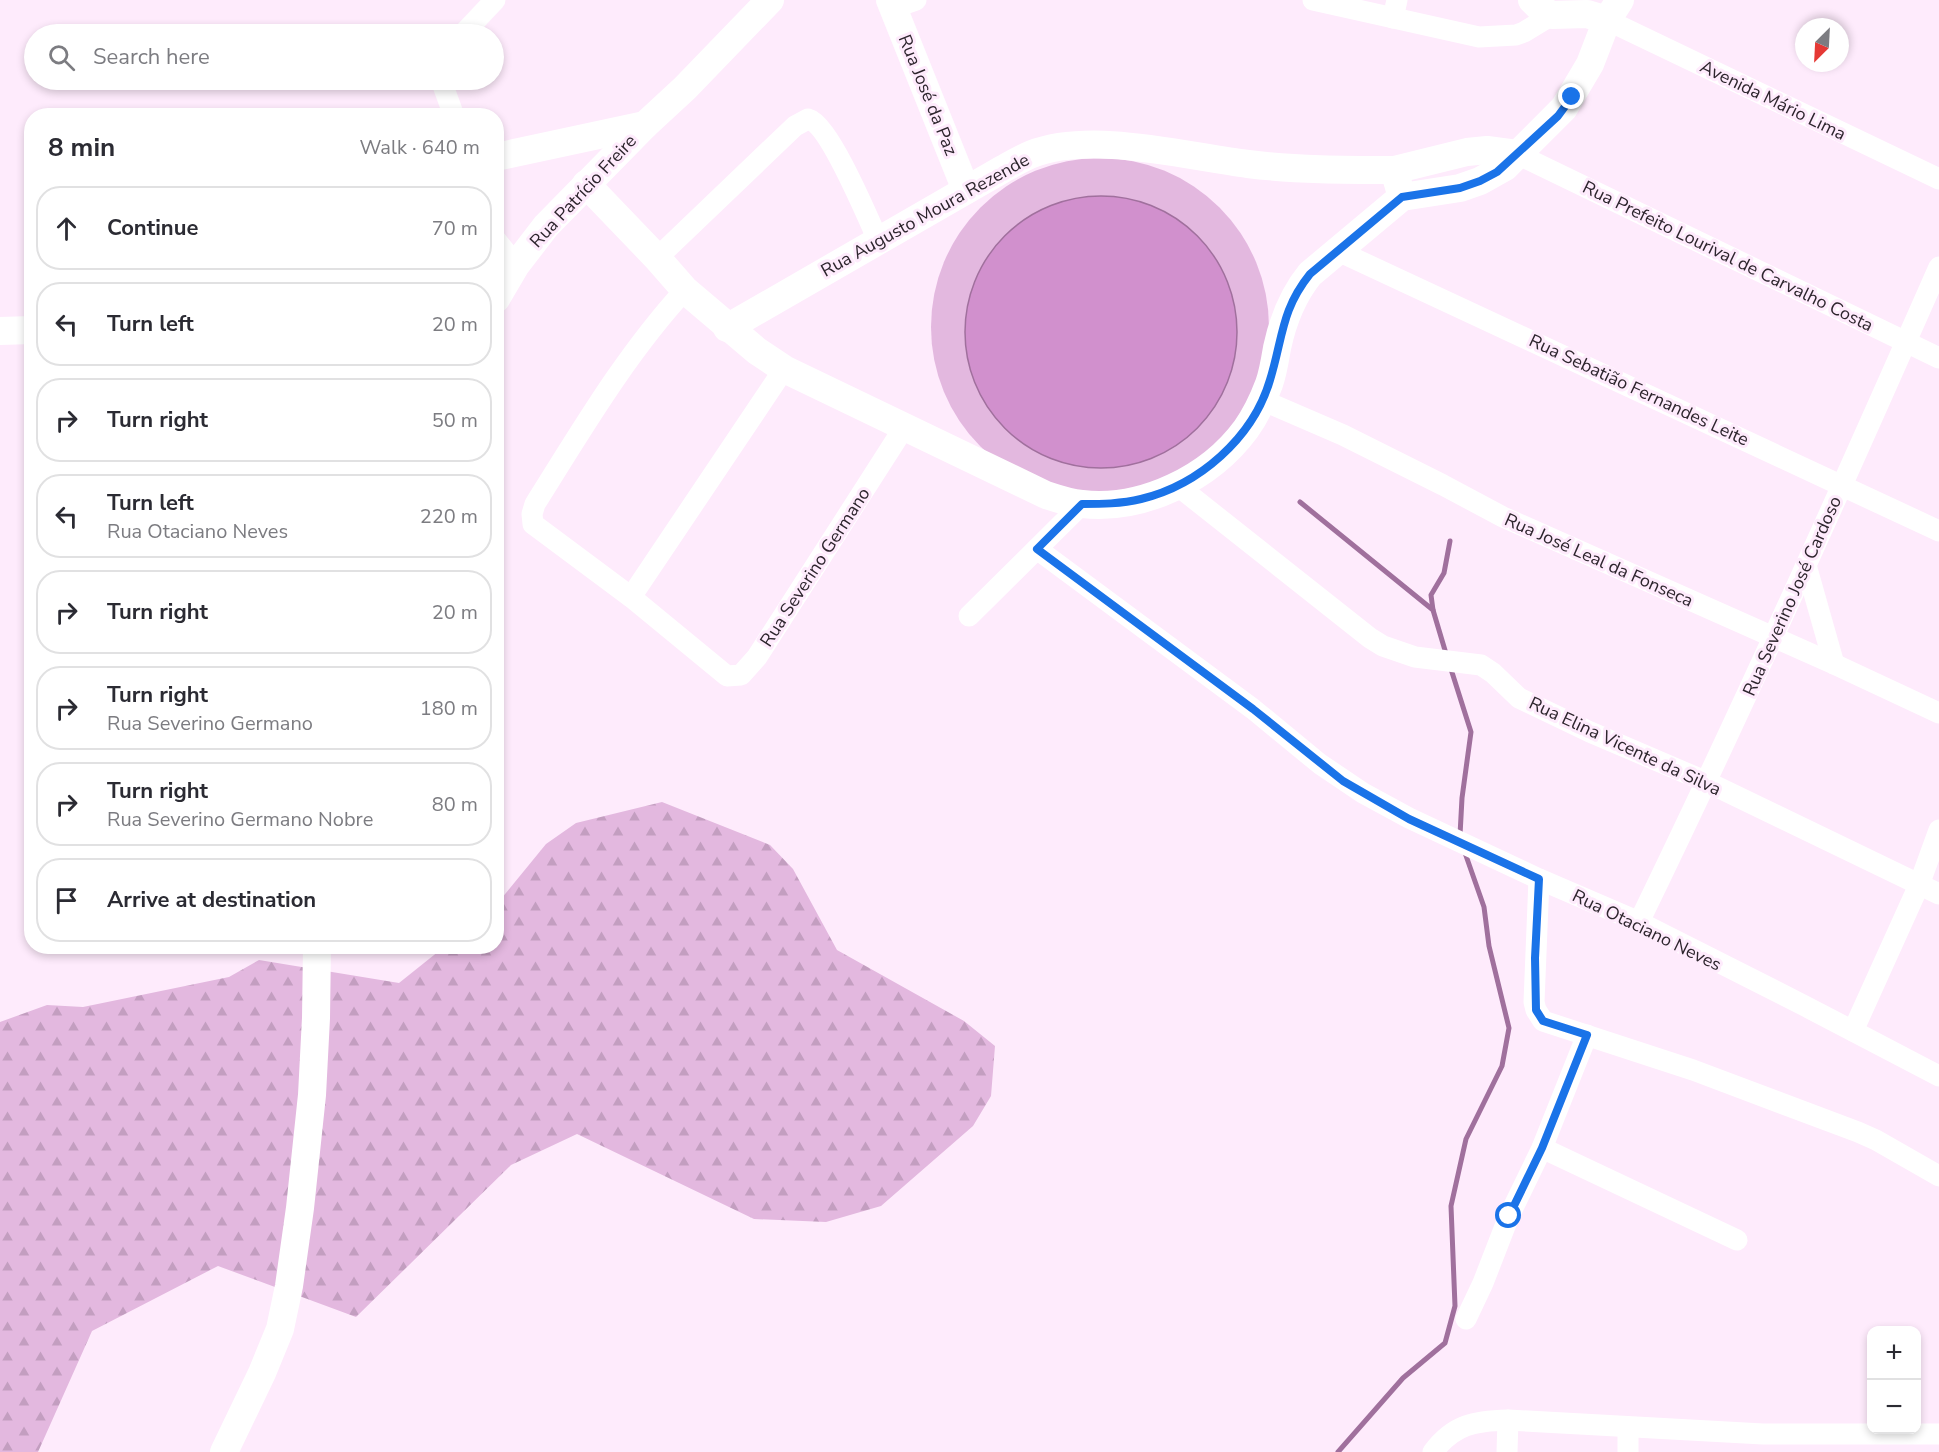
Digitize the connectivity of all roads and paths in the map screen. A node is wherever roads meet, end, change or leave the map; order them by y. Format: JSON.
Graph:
{"nodes":[{"id":1,"x":495,"y":0,"type":"edge"},
{"id":2,"x":770,"y":0,"type":"edge"},
{"id":3,"x":1313,"y":0,"type":"edge"},
{"id":4,"x":899,"y":3,"type":"edge"},
{"id":5,"x":1542,"y":8,"type":"edge"},
{"id":6,"x":1395,"y":9,"type":"edge"},
{"id":7,"x":1613,"y":10,"type":"edge"},
{"id":8,"x":472,"y":24,"type":"edge"},
{"id":9,"x":445,"y":90,"type":"edge"},
{"id":10,"x":451,"y":108,"type":"edge"},
{"id":11,"x":645,"y":125,"type":"junction"},
{"id":12,"x":1517,"y":154,"type":"junction"},
{"id":13,"x":504,"y":155,"type":"edge"},
{"id":14,"x":1394,"y":170,"type":"junction"},
{"id":15,"x":1939,"y":179,"type":"edge"},
{"id":16,"x":585,"y":184,"type":"junction"},
{"id":17,"x":966,"y":190,"type":"junction"},
{"id":18,"x":1402,"y":197,"type":"junction"},
{"id":19,"x":878,"y":240,"type":"junction"},
{"id":20,"x":504,"y":250,"type":"edge"},
{"id":21,"x":1338,"y":251,"type":"junction"},
{"id":22,"x":657,"y":258,"type":"junction"},
{"id":23,"x":516,"y":265,"type":"junction"},
{"id":24,"x":1939,"y":267,"type":"edge"},
{"id":25,"x":504,"y":285,"type":"edge"},
{"id":26,"x":685,"y":290,"type":"junction"},
{"id":27,"x":727,"y":328,"type":"junction"},
{"id":28,"x":24,"y":330,"type":"edge"},
{"id":29,"x":0,"y":331,"type":"edge"},
{"id":30,"x":1906,"y":342,"type":"junction"},
{"id":31,"x":1939,"y":358,"type":"edge"},
{"id":32,"x":784,"y":369,"type":"junction"},
{"id":33,"x":1262,"y":400,"type":"junction"},
{"id":34,"x":905,"y":426,"type":"junction"},
{"id":35,"x":1842,"y":485,"type":"junction"},
{"id":36,"x":1178,"y":486,"type":"junction"},
{"id":37,"x":1082,"y":504,"type":"junction"},
{"id":38,"x":1939,"y":531,"type":"edge"},
{"id":39,"x":1037,"y":549,"type":"junction"},
{"id":40,"x":1806,"y":565,"type":"junction"},
{"id":41,"x":632,"y":597,"type":"junction"},
{"id":42,"x":969,"y":616,"type":"dead end"},
{"id":43,"x":1774,"y":637,"type":"junction"},
{"id":44,"x":1834,"y":664,"type":"junction"},
{"id":45,"x":1939,"y":713,"type":"edge"},
{"id":46,"x":1707,"y":782,"type":"junction"},
{"id":47,"x":1939,"y":831,"type":"edge"},
{"id":48,"x":1539,"y":879,"type":"junction"},
{"id":49,"x":1919,"y":885,"type":"junction"},
{"id":50,"x":1939,"y":894,"type":"edge"},
{"id":51,"x":1639,"y":922,"type":"junction"},
{"id":52,"x":317,"y":954,"type":"edge"},
{"id":53,"x":1853,"y":1031,"type":"junction"},
{"id":54,"x":1587,"y":1035,"type":"junction"},
{"id":55,"x":1939,"y":1076,"type":"edge"},
{"id":56,"x":1542,"y":1148,"type":"junction"},
{"id":57,"x":1939,"y":1176,"type":"edge"},
{"id":58,"x":1737,"y":1240,"type":"dead end"},
{"id":59,"x":1466,"y":1319,"type":"dead end"},
{"id":60,"x":1508,"y":1420,"type":"junction"},
{"id":61,"x":1628,"y":1427,"type":"junction"},
{"id":62,"x":1930,"y":1440,"type":"edge"},
{"id":63,"x":1763,"y":1443,"type":"edge"},
{"id":64,"x":224,"y":1452,"type":"edge"},
{"id":65,"x":1433,"y":1452,"type":"edge"},
{"id":66,"x":1507,"y":1452,"type":"edge"},
{"id":67,"x":1628,"y":1452,"type":"edge"}],
"edges":[{"from":1,"to":8,"type":"street"},
{"from":2,"to":11,"type":"street"},
{"from":3,"to":6,"type":"street"},
{"from":4,"to":17,"type":"street","name":"Rua José da Paz"},
{"from":5,"to":6,"type":"street"},
{"from":5,"to":7,"type":"street"},
{"from":7,"to":12,"type":"street"},
{"from":7,"to":15,"type":"street","name":"Avenida Mário Lima"},
{"from":9,"to":10,"type":"street"},
{"from":11,"to":13,"type":"street","name":"Rua Patrício Freire"},
{"from":11,"to":16,"type":"street","name":"Rua Patrício Freire"},
{"from":12,"to":14,"type":"street","name":"Rua Augusto Moura Rezende"},
{"from":12,"to":18,"type":"street"},
{"from":12,"to":30,"type":"street","name":"Rua Prefeito Lourival de Carvalho Costa"},
{"from":14,"to":17,"type":"street","name":"Rua Augusto Moura Rezende"},
{"from":14,"to":18,"type":"street"},
{"from":16,"to":22,"type":"street"},
{"from":16,"to":23,"type":"street","name":"Rua Patrício Freire"},
{"from":17,"to":19,"type":"street","name":"Rua Augusto Moura Rezende"},
{"from":18,"to":21,"type":"street"},
{"from":19,"to":22,"type":"street"},
{"from":19,"to":27,"type":"street","name":"Rua Augusto Moura Rezende"},
{"from":20,"to":23,"type":"street","name":"Rua Patrício Freire"},
{"from":21,"to":33,"type":"street"},
{"from":21,"to":35,"type":"street","name":"Rua Sebatião Fernandes Leite"},
{"from":22,"to":26,"type":"street"},
{"from":23,"to":25,"type":"street","name":"Rua Patrício Freire"},
{"from":24,"to":30,"type":"street","name":"Rua Severino José Cardoso"},
{"from":26,"to":27,"type":"street"},
{"from":26,"to":41,"type":"street"},
{"from":27,"to":32,"type":"street"},
{"from":28,"to":29,"type":"street"},
{"from":30,"to":31,"type":"street","name":"Rua Prefeito Lourival de Carvalho Costa"},
{"from":30,"to":35,"type":"street","name":"Rua Severino José Cardoso"},
{"from":32,"to":34,"type":"street"},
{"from":32,"to":41,"type":"street"},
{"from":33,"to":36,"type":"street"},
{"from":33,"to":43,"type":"street","name":"Rua José Leal da Fonseca"},
{"from":34,"to":37,"type":"street"},
{"from":34,"to":41,"type":"street","name":"Rua Severino Germano"},
{"from":35,"to":38,"type":"street","name":"Rua Sebatião Fernandes Leite"},
{"from":35,"to":40,"type":"street","name":"Rua Severino José Cardoso"},
{"from":36,"to":37,"type":"street"},
{"from":36,"to":46,"type":"street","name":"Rua Elina Vicente da Silva"},
{"from":37,"to":39,"type":"street"},
{"from":39,"to":42,"type":"street"},
{"from":39,"to":48,"type":"street","name":"Rua Otaciano Neves"},
{"from":40,"to":43,"type":"street","name":"Rua Severino José Cardoso"},
{"from":40,"to":44,"type":"street"},
{"from":43,"to":44,"type":"street","name":"Rua José Leal da Fonseca"},
{"from":43,"to":46,"type":"street","name":"Rua Severino José Cardoso"},
{"from":44,"to":45,"type":"street","name":"Rua José Leal da Fonseca"},
{"from":46,"to":49,"type":"street","name":"Rua Elina Vicente da Silva"},
{"from":46,"to":51,"type":"street","name":"Rua Severino José Cardoso"},
{"from":47,"to":49,"type":"street"},
{"from":48,"to":51,"type":"street","name":"Rua Otaciano Neves"},
{"from":48,"to":54,"type":"street"},
{"from":49,"to":50,"type":"street","name":"Rua Elina Vicente da Silva"},
{"from":49,"to":53,"type":"street"},
{"from":51,"to":53,"type":"street","name":"Rua Otaciano Neves"},
{"from":52,"to":64,"type":"street"},
{"from":53,"to":55,"type":"street","name":"Rua Otaciano Neves"},
{"from":54,"to":56,"type":"street"},
{"from":54,"to":57,"type":"street"},
{"from":56,"to":58,"type":"street"},
{"from":56,"to":59,"type":"street"},
{"from":60,"to":61,"type":"street"},
{"from":60,"to":65,"type":"street"},
{"from":60,"to":66,"type":"street"},
{"from":61,"to":63,"type":"street"},
{"from":61,"to":67,"type":"street"},
{"from":62,"to":63,"type":"street"}]}
